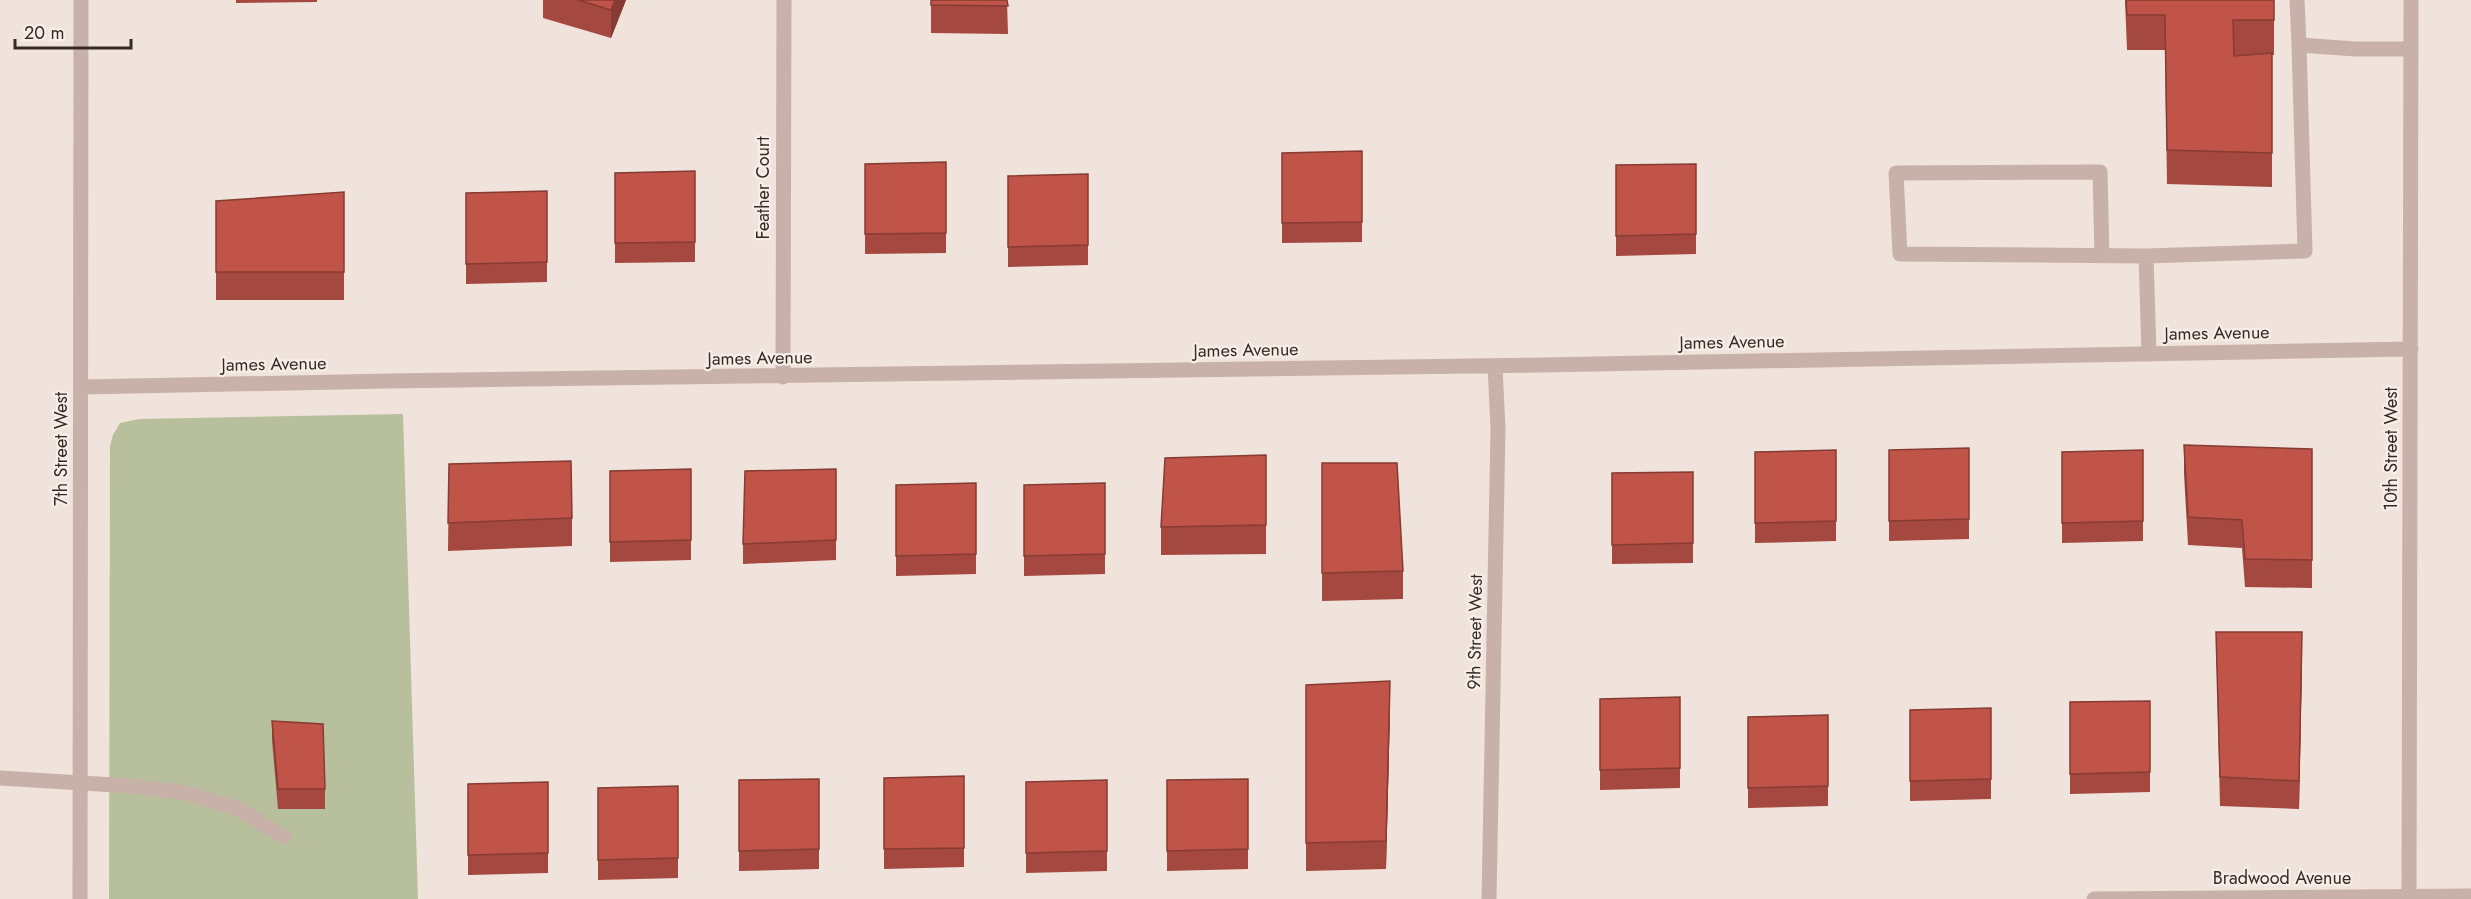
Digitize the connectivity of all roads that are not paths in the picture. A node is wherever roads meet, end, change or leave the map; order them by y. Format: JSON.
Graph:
{"nodes":[{"id":1,"x":81,"y":0,"type":"edge"},
{"id":2,"x":784,"y":0,"type":"edge"},
{"id":3,"x":2297,"y":0,"type":"edge"},
{"id":4,"x":2411,"y":0,"type":"edge"},
{"id":5,"x":2299,"y":45,"type":"junction"},
{"id":6,"x":2411,"y":49,"type":"junction"},
{"id":7,"x":2102,"y":256,"type":"junction"},
{"id":8,"x":2146,"y":256,"type":"junction"},
{"id":9,"x":2411,"y":349,"type":"junction"},
{"id":10,"x":2149,"y":354,"type":"junction"},
{"id":11,"x":1495,"y":366,"type":"junction"},
{"id":12,"x":783,"y":377,"type":"junction"},
{"id":13,"x":81,"y":387,"type":"junction"},
{"id":14,"x":0,"y":778,"type":"edge"},
{"id":15,"x":79,"y":782,"type":"junction"},
{"id":16,"x":284,"y":837,"type":"dead end"},
{"id":17,"x":2471,"y":896,"type":"edge"},
{"id":18,"x":2409,"y":898,"type":"edge"},
{"id":19,"x":80,"y":899,"type":"edge"},
{"id":20,"x":1489,"y":899,"type":"edge"},
{"id":21,"x":2094,"y":899,"type":"edge"}],
"edges":[{"from":1,"to":13,"type":"street","name":"7th Street West"},
{"from":2,"to":12,"type":"street","name":"Feather Court"},
{"from":3,"to":5,"type":"street"},
{"from":4,"to":6,"type":"street","name":"10th Street West"},
{"from":5,"to":6,"type":"street"},
{"from":5,"to":8,"type":"street"},
{"from":6,"to":9,"type":"street","name":"10th Street West"},
{"from":7,"to":7,"type":"street"},
{"from":7,"to":8,"type":"street"},
{"from":8,"to":10,"type":"street"},
{"from":9,"to":10,"type":"street","name":"James Avenue"},
{"from":9,"to":18,"type":"street","name":"10th Street West"},
{"from":10,"to":11,"type":"street","name":"James Avenue"},
{"from":11,"to":12,"type":"street","name":"James Avenue"},
{"from":11,"to":20,"type":"street","name":"9th Street West"},
{"from":12,"to":13,"type":"street","name":"James Avenue"},
{"from":13,"to":15,"type":"street","name":"7th Street West"},
{"from":14,"to":15,"type":"street"},
{"from":15,"to":16,"type":"street"},
{"from":15,"to":19,"type":"street","name":"7th Street West"},
{"from":17,"to":18,"type":"street","name":"Bradwood Avenue"},
{"from":18,"to":21,"type":"street","name":"Bradwood Avenue"}]}
